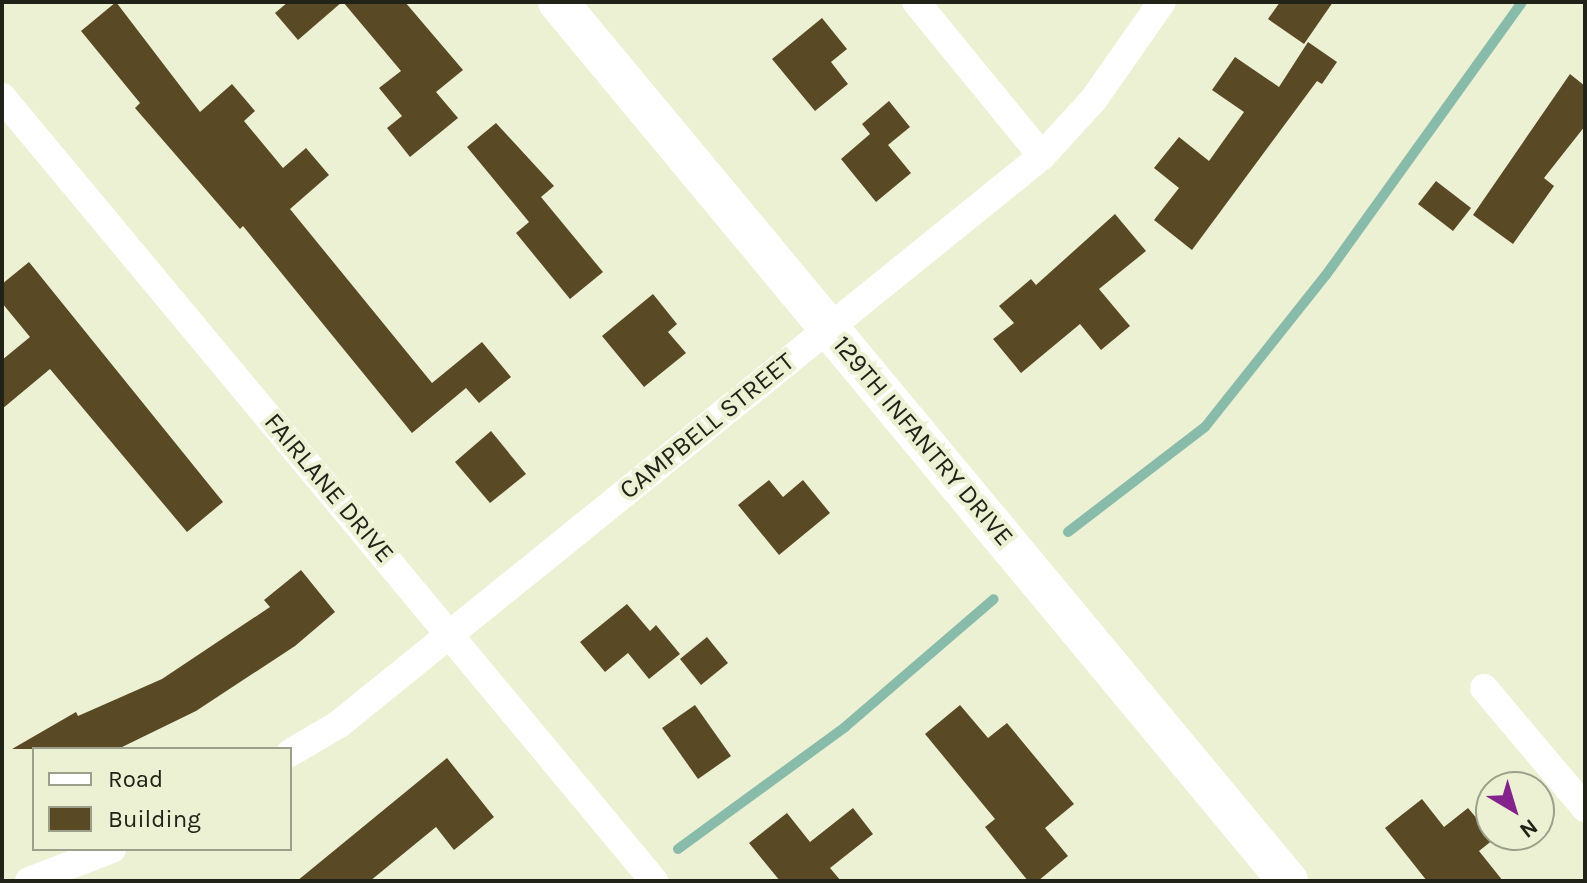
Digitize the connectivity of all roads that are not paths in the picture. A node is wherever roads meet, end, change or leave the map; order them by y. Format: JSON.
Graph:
{"nodes":[{"id":1,"x":558,"y":2,"type":"edge"},
{"id":2,"x":916,"y":2,"type":"edge"},
{"id":3,"x":1162,"y":2,"type":"edge"},
{"id":4,"x":2,"y":97,"type":"edge"},
{"id":5,"x":1042,"y":156,"type":"junction"},
{"id":6,"x":829,"y":328,"type":"junction"},
{"id":7,"x":449,"y":632,"type":"junction"},
{"id":8,"x":1484,"y":688,"type":"dead end"},
{"id":9,"x":292,"y":752,"type":"edge"},
{"id":10,"x":1585,"y":808,"type":"edge"},
{"id":11,"x":107,"y":851,"type":"edge"},
{"id":12,"x":29,"y":881,"type":"edge"},
{"id":13,"x":654,"y":881,"type":"edge"},
{"id":14,"x":1288,"y":881,"type":"edge"}],
"edges":[{"from":1,"to":6,"type":"street","name":"129TH INFANTRY DRIVE"},
{"from":2,"to":5,"type":"street"},
{"from":3,"to":5,"type":"street","name":"CAMPBELL STREET"},
{"from":4,"to":7,"type":"street","name":"FAIRLANE DRIVE"},
{"from":5,"to":6,"type":"street","name":"CAMPBELL STREET"},
{"from":6,"to":7,"type":"street","name":"CAMPBELL STREET"},
{"from":6,"to":14,"type":"street","name":"129TH INFANTRY DRIVE"},
{"from":7,"to":9,"type":"street","name":"CAMPBELL STREET"},
{"from":7,"to":13,"type":"street","name":"FAIRLANE DRIVE"},
{"from":8,"to":10,"type":"street"},
{"from":11,"to":12,"type":"street"}]}
